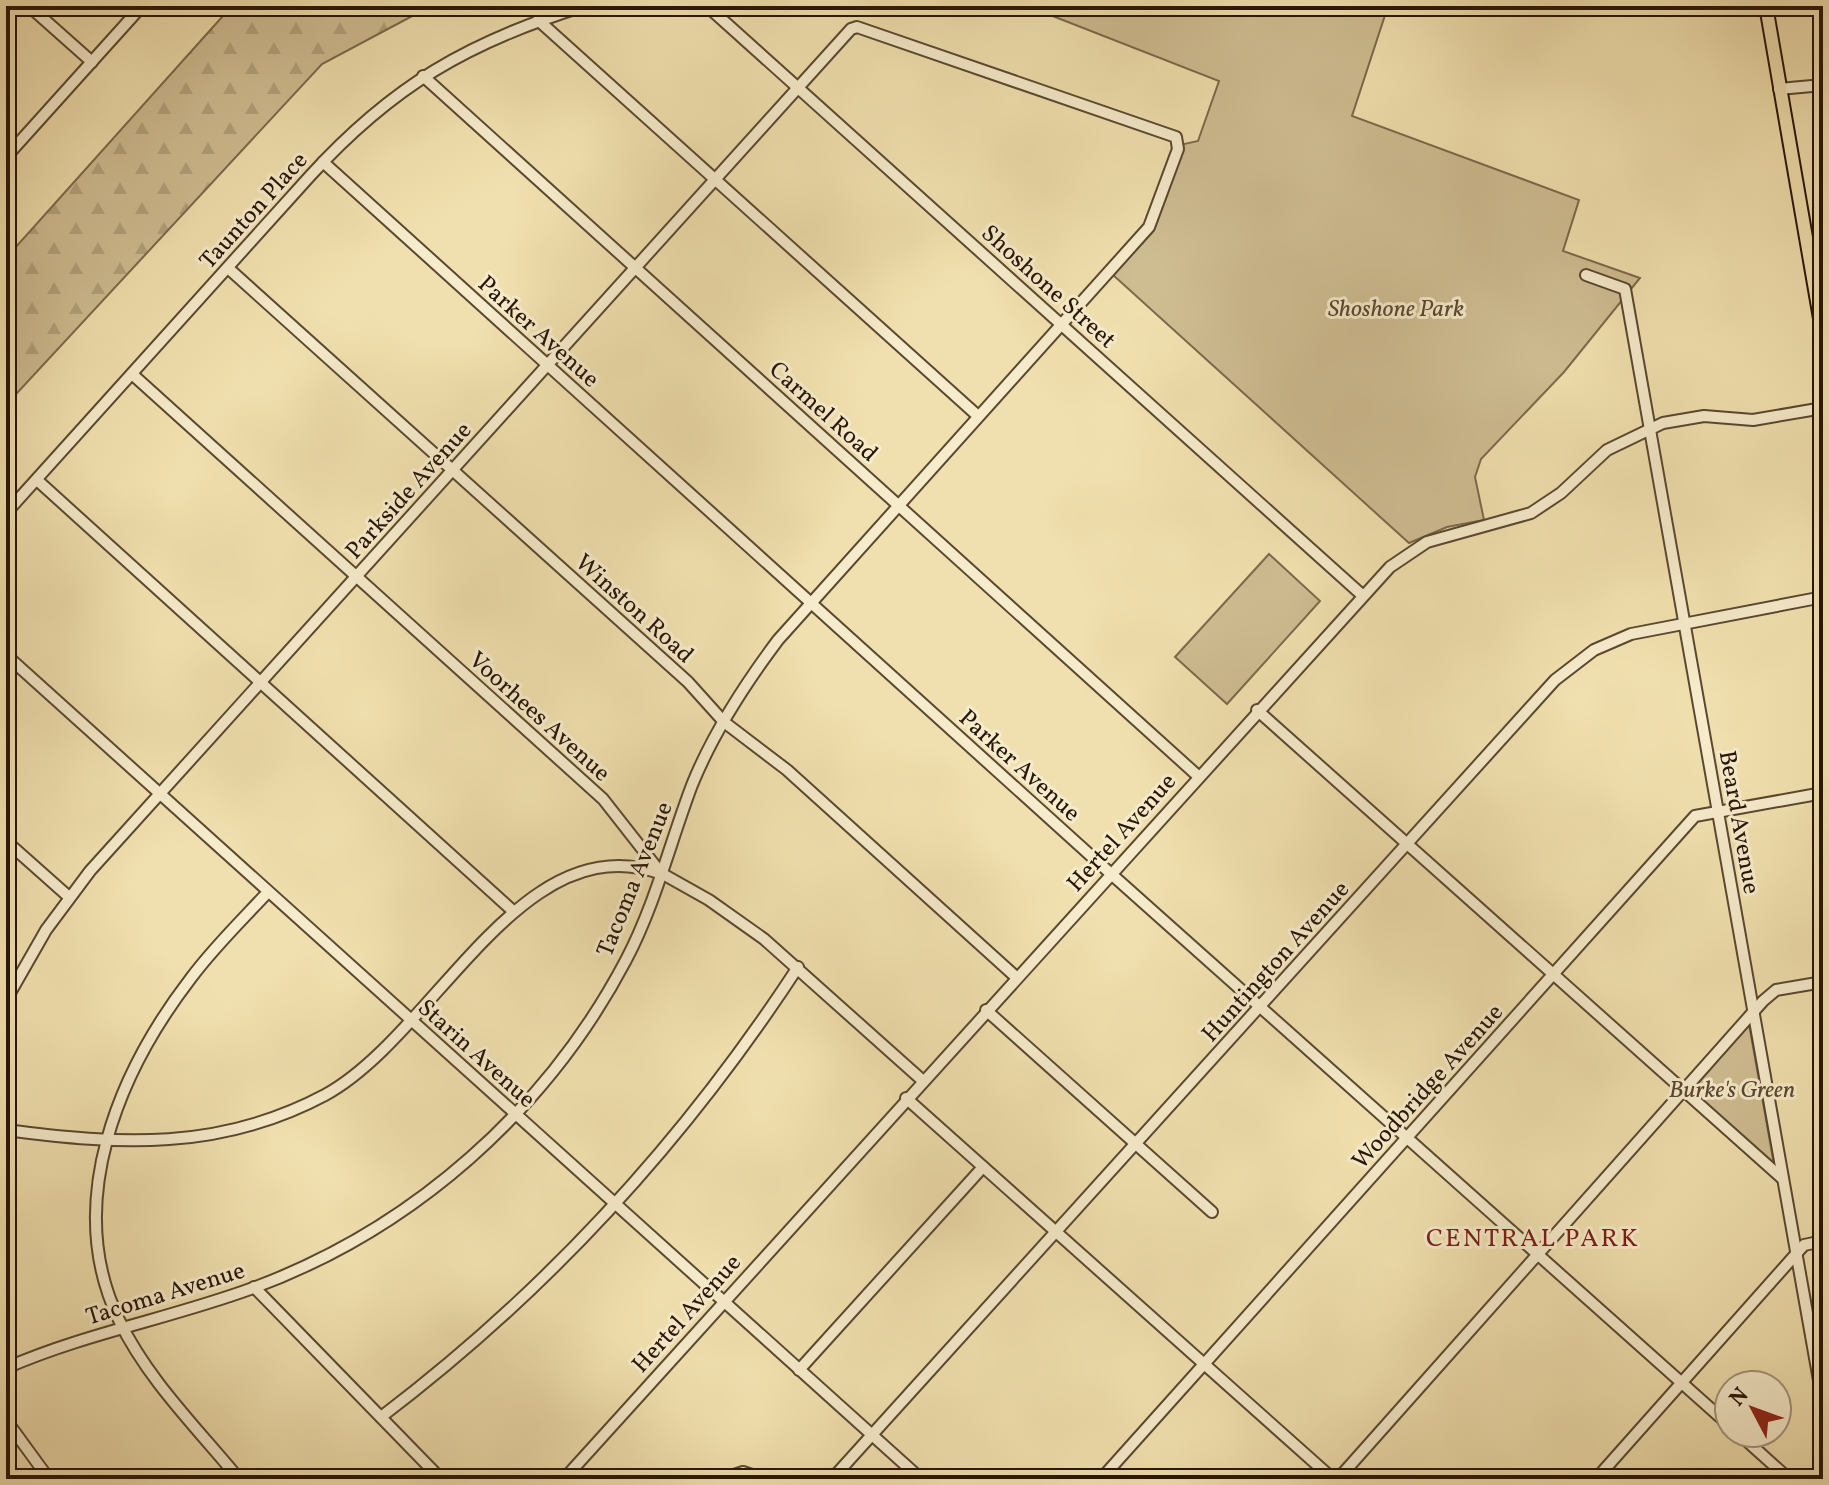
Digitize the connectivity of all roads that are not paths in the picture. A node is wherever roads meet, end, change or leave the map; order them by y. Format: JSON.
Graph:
{"nodes":[{"id":1,"x":29,"y":6,"type":"edge"},
{"id":2,"x":142,"y":6,"type":"edge"},
{"id":3,"x":584,"y":6,"type":"edge"},
{"id":4,"x":708,"y":6,"type":"edge"},
{"id":5,"x":1766,"y":6,"type":"edge"},
{"id":6,"x":538,"y":20,"type":"junction"},
{"id":7,"x":862,"y":29,"type":"joint"},
{"id":8,"x":92,"y":62,"type":"junction"},
{"id":9,"x":423,"y":76,"type":"junction"},
{"id":10,"x":1823,"y":85,"type":"edge"},
{"id":11,"x":799,"y":86,"type":"junction"},
{"id":12,"x":1779,"y":89,"type":"junction"},
{"id":13,"x":6,"y":157,"type":"edge"},
{"id":14,"x":323,"y":162,"type":"junction"},
{"id":15,"x":715,"y":179,"type":"junction"},
{"id":16,"x":228,"y":268,"type":"junction"},
{"id":17,"x":635,"y":268,"type":"junction"},
{"id":18,"x":1586,"y":275,"type":"dead end"},
{"id":19,"x":1061,"y":324,"type":"junction"},
{"id":20,"x":1823,"y":336,"type":"edge"},
{"id":21,"x":547,"y":365,"type":"junction"},
{"id":22,"x":132,"y":374,"type":"junction"},
{"id":23,"x":1823,"y":408,"type":"edge"},
{"id":24,"x":978,"y":416,"type":"junction"},
{"id":25,"x":1650,"y":428,"type":"junction"},
{"id":26,"x":453,"y":470,"type":"junction"},
{"id":27,"x":37,"y":480,"type":"junction"},
{"id":28,"x":898,"y":506,"type":"junction"},
{"id":29,"x":6,"y":513,"type":"edge"},
{"id":30,"x":356,"y":576,"type":"junction"},
{"id":31,"x":1362,"y":595,"type":"junction"},
{"id":32,"x":1823,"y":597,"type":"edge"},
{"id":33,"x":811,"y":603,"type":"junction"},
{"id":34,"x":1685,"y":621,"type":"junction"},
{"id":35,"x":6,"y":655,"type":"edge"},
{"id":36,"x":261,"y":683,"type":"junction"},
{"id":37,"x":1257,"y":710,"type":"junction"},
{"id":38,"x":724,"y":722,"type":"junction"},
{"id":39,"x":1198,"y":776,"type":"junction"},
{"id":40,"x":1823,"y":793,"type":"edge"},
{"id":41,"x":159,"y":794,"type":"junction"},
{"id":42,"x":1718,"y":811,"type":"junction"},
{"id":43,"x":6,"y":841,"type":"edge"},
{"id":44,"x":1406,"y":844,"type":"junction"},
{"id":45,"x":661,"y":873,"type":"junction"},
{"id":46,"x":1110,"y":873,"type":"junction"},
{"id":47,"x":268,"y":892,"type":"junction"},
{"id":48,"x":69,"y":897,"type":"junction"},
{"id":49,"x":513,"y":911,"type":"junction"},
{"id":50,"x":798,"y":967,"type":"junction"},
{"id":51,"x":1553,"y":975,"type":"junction"},
{"id":52,"x":1016,"y":977,"type":"junction"},
{"id":53,"x":1823,"y":982,"type":"edge"},
{"id":54,"x":6,"y":1000,"type":"edge"},
{"id":55,"x":1262,"y":1007,"type":"junction"},
{"id":56,"x":986,"y":1010,"type":"junction"},
{"id":57,"x":1753,"y":1012,"type":"junction"},
{"id":58,"x":413,"y":1021,"type":"junction"},
{"id":59,"x":922,"y":1080,"type":"junction"},
{"id":60,"x":1683,"y":1091,"type":"junction"},
{"id":61,"x":906,"y":1098,"type":"junction"},
{"id":62,"x":516,"y":1116,"type":"junction"},
{"id":63,"x":6,"y":1130,"type":"edge"},
{"id":64,"x":1408,"y":1137,"type":"junction"},
{"id":65,"x":106,"y":1140,"type":"junction"},
{"id":66,"x":1136,"y":1144,"type":"junction"},
{"id":67,"x":983,"y":1167,"type":"junction"},
{"id":68,"x":1783,"y":1179,"type":"junction"},
{"id":69,"x":615,"y":1204,"type":"junction"},
{"id":70,"x":1212,"y":1212,"type":"dead end"},
{"id":71,"x":1055,"y":1231,"type":"junction"},
{"id":72,"x":1823,"y":1241,"type":"edge"},
{"id":73,"x":1539,"y":1254,"type":"junction"},
{"id":74,"x":1795,"y":1255,"type":"junction"},
{"id":75,"x":254,"y":1287,"type":"junction"},
{"id":76,"x":723,"y":1301,"type":"junction"},
{"id":77,"x":123,"y":1328,"type":"junction"},
{"id":78,"x":1205,"y":1364,"type":"junction"},
{"id":79,"x":6,"y":1368,"type":"edge"},
{"id":80,"x":799,"y":1370,"type":"junction"},
{"id":81,"x":1682,"y":1383,"type":"junction"},
{"id":82,"x":1823,"y":1403,"type":"edge"},
{"id":83,"x":1713,"y":1411,"type":"edge"},
{"id":84,"x":381,"y":1417,"type":"junction"},
{"id":85,"x":6,"y":1420,"type":"edge"},
{"id":86,"x":872,"y":1435,"type":"junction"},
{"id":87,"x":1756,"y":1449,"type":"edge"},
{"id":88,"x":49,"y":1479,"type":"edge"},
{"id":89,"x":239,"y":1479,"type":"edge"},
{"id":90,"x":441,"y":1479,"type":"edge"},
{"id":91,"x":564,"y":1479,"type":"edge"},
{"id":92,"x":722,"y":1479,"type":"edge"},
{"id":93,"x":764,"y":1479,"type":"edge"},
{"id":94,"x":832,"y":1479,"type":"edge"},
{"id":95,"x":921,"y":1479,"type":"edge"},
{"id":96,"x":1101,"y":1479,"type":"edge"},
{"id":97,"x":1336,"y":1479,"type":"edge"},
{"id":98,"x":1596,"y":1479,"type":"edge"},
{"id":99,"x":1789,"y":1479,"type":"edge"}],
"edges":[{"from":1,"to":8,"type":"street"},
{"from":2,"to":8,"type":"street"},
{"from":3,"to":6,"type":"street","name":"Taunton Place"},
{"from":4,"to":11,"type":"street","name":"Shoshone Street"},
{"from":5,"to":12,"type":"main road"},
{"from":6,"to":9,"type":"street","name":"Taunton Place"},
{"from":6,"to":15,"type":"street"},
{"from":7,"to":11,"type":"street","name":"Parkside Avenue"},
{"from":7,"to":19,"type":"street","name":"Tacoma Avenue"},
{"from":8,"to":13,"type":"street"},
{"from":9,"to":14,"type":"street","name":"Taunton Place"},
{"from":9,"to":17,"type":"street","name":"Carmel Road"},
{"from":10,"to":12,"type":"street"},
{"from":11,"to":15,"type":"street","name":"Parkside Avenue"},
{"from":11,"to":19,"type":"street","name":"Shoshone Street"},
{"from":12,"to":20,"type":"main road"},
{"from":14,"to":16,"type":"street","name":"Taunton Place"},
{"from":14,"to":21,"type":"street","name":"Parker Avenue"},
{"from":15,"to":17,"type":"street","name":"Parkside Avenue"},
{"from":15,"to":24,"type":"street"},
{"from":16,"to":22,"type":"street","name":"Taunton Place"},
{"from":16,"to":26,"type":"street","name":"Winston Road"},
{"from":17,"to":21,"type":"street","name":"Parkside Avenue"},
{"from":17,"to":28,"type":"street","name":"Carmel Road"},
{"from":18,"to":25,"type":"street","name":"Beard Avenue"},
{"from":19,"to":24,"type":"street","name":"Tacoma Avenue"},
{"from":19,"to":31,"type":"street","name":"Shoshone Street"},
{"from":21,"to":26,"type":"street","name":"Parkside Avenue"},
{"from":21,"to":33,"type":"street","name":"Parker Avenue"},
{"from":22,"to":27,"type":"street","name":"Taunton Place"},
{"from":22,"to":30,"type":"street","name":"Voorhees Avenue"},
{"from":23,"to":25,"type":"street","name":"Hertel Avenue"},
{"from":24,"to":28,"type":"street","name":"Tacoma Avenue"},
{"from":25,"to":31,"type":"street","name":"Hertel Avenue"},
{"from":25,"to":34,"type":"street","name":"Beard Avenue"},
{"from":26,"to":30,"type":"street","name":"Parkside Avenue"},
{"from":26,"to":38,"type":"street","name":"Winston Road"},
{"from":27,"to":29,"type":"street","name":"Taunton Place"},
{"from":27,"to":36,"type":"street"},
{"from":28,"to":33,"type":"street","name":"Tacoma Avenue"},
{"from":28,"to":39,"type":"street","name":"Carmel Road"},
{"from":30,"to":36,"type":"street","name":"Parkside Avenue"},
{"from":30,"to":45,"type":"street","name":"Voorhees Avenue"},
{"from":31,"to":37,"type":"street","name":"Hertel Avenue"},
{"from":32,"to":34,"type":"street","name":"Huntington Avenue"},
{"from":33,"to":38,"type":"street","name":"Tacoma Avenue"},
{"from":33,"to":46,"type":"street","name":"Parker Avenue"},
{"from":34,"to":42,"type":"street","name":"Beard Avenue"},
{"from":34,"to":44,"type":"street","name":"Huntington Avenue"},
{"from":35,"to":41,"type":"street","name":"Starin Avenue"},
{"from":36,"to":41,"type":"street","name":"Parkside Avenue"},
{"from":36,"to":49,"type":"street"},
{"from":37,"to":39,"type":"street","name":"Hertel Avenue"},
{"from":37,"to":44,"type":"street"},
{"from":38,"to":45,"type":"street","name":"Tacoma Avenue"},
{"from":38,"to":52,"type":"street","name":"Winston Road"},
{"from":39,"to":46,"type":"street","name":"Hertel Avenue"},
{"from":40,"to":42,"type":"street","name":"Woodbridge Avenue"},
{"from":41,"to":47,"type":"street","name":"Starin Avenue"},
{"from":41,"to":48,"type":"street","name":"Parkside Avenue"},
{"from":42,"to":51,"type":"street","name":"Woodbridge Avenue"},
{"from":42,"to":57,"type":"street","name":"Beard Avenue"},
{"from":43,"to":48,"type":"street"},
{"from":44,"to":51,"type":"street"},
{"from":44,"to":55,"type":"street","name":"Huntington Avenue"},
{"from":45,"to":49,"type":"street"},
{"from":45,"to":50,"type":"street","name":"Voorhees Avenue"},
{"from":45,"to":62,"type":"street","name":"Tacoma Avenue"},
{"from":46,"to":52,"type":"street","name":"Hertel Avenue"},
{"from":46,"to":55,"type":"street","name":"Parker Avenue"},
{"from":47,"to":58,"type":"street","name":"Starin Avenue"},
{"from":47,"to":65,"type":"street"},
{"from":48,"to":54,"type":"street","name":"Parkside Avenue"},
{"from":49,"to":58,"type":"street"},
{"from":50,"to":59,"type":"street","name":"Voorhees Avenue"},
{"from":50,"to":69,"type":"street"},
{"from":51,"to":60,"type":"street"},
{"from":51,"to":64,"type":"street","name":"Woodbridge Avenue"},
{"from":52,"to":56,"type":"street","name":"Hertel Avenue"},
{"from":53,"to":57,"type":"street"},
{"from":55,"to":64,"type":"street","name":"Parker Avenue"},
{"from":55,"to":66,"type":"street","name":"Huntington Avenue"},
{"from":56,"to":59,"type":"street","name":"Hertel Avenue"},
{"from":56,"to":66,"type":"street"},
{"from":57,"to":60,"type":"street"},
{"from":57,"to":68,"type":"street","name":"Beard Avenue"},
{"from":58,"to":62,"type":"street","name":"Starin Avenue"},
{"from":58,"to":65,"type":"street"},
{"from":59,"to":61,"type":"street","name":"Hertel Avenue"},
{"from":60,"to":68,"type":"street"},
{"from":60,"to":73,"type":"street"},
{"from":61,"to":67,"type":"street"},
{"from":61,"to":76,"type":"street","name":"Hertel Avenue"},
{"from":62,"to":69,"type":"street","name":"Starin Avenue"},
{"from":62,"to":75,"type":"street","name":"Tacoma Avenue"},
{"from":63,"to":65,"type":"street"},
{"from":64,"to":73,"type":"street","name":"Parker Avenue"},
{"from":64,"to":78,"type":"street","name":"Woodbridge Avenue"},
{"from":65,"to":77,"type":"street"},
{"from":66,"to":70,"type":"street"},
{"from":66,"to":71,"type":"street","name":"Huntington Avenue"},
{"from":67,"to":71,"type":"street"},
{"from":67,"to":80,"type":"street"},
{"from":68,"to":74,"type":"street","name":"Beard Avenue"},
{"from":69,"to":76,"type":"street","name":"Starin Avenue"},
{"from":69,"to":84,"type":"street"},
{"from":71,"to":78,"type":"street"},
{"from":71,"to":86,"type":"street","name":"Huntington Avenue"},
{"from":72,"to":74,"type":"street"},
{"from":73,"to":81,"type":"street","name":"Parker Avenue"},
{"from":73,"to":97,"type":"street"},
{"from":74,"to":81,"type":"street"},
{"from":74,"to":82,"type":"street","name":"Beard Avenue"},
{"from":75,"to":77,"type":"street","name":"Tacoma Avenue"},
{"from":75,"to":84,"type":"street"},
{"from":76,"to":80,"type":"street","name":"Starin Avenue"},
{"from":76,"to":91,"type":"street","name":"Hertel Avenue"},
{"from":77,"to":79,"type":"street","name":"Tacoma Avenue"},
{"from":77,"to":89,"type":"street"},
{"from":78,"to":96,"type":"street","name":"Woodbridge Avenue"},
{"from":78,"to":97,"type":"street"},
{"from":80,"to":86,"type":"street","name":"Starin Avenue"},
{"from":81,"to":83,"type":"street","name":"Parker Avenue"},
{"from":81,"to":98,"type":"street"},
{"from":84,"to":90,"type":"street"},
{"from":85,"to":88,"type":"street"},
{"from":86,"to":94,"type":"street","name":"Huntington Avenue"},
{"from":86,"to":95,"type":"street","name":"Starin Avenue"},
{"from":87,"to":99,"type":"street"},
{"from":92,"to":93,"type":"street"}]}
